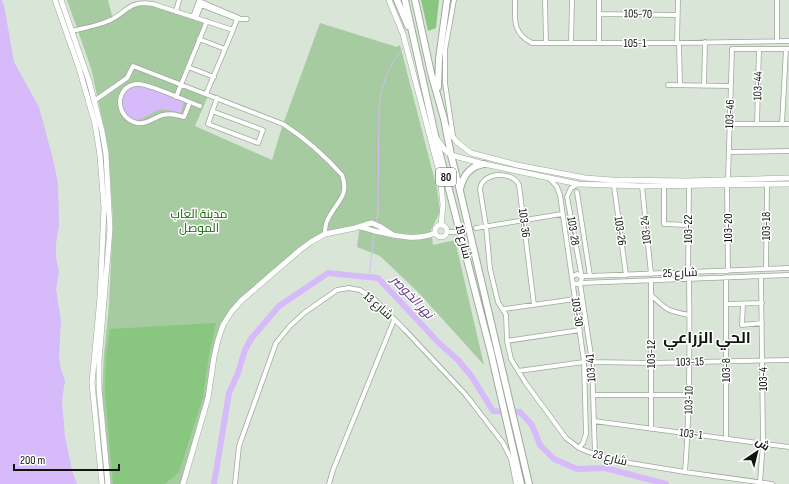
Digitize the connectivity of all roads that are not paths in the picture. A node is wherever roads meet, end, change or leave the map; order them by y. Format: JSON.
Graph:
{"nodes":[{"id":1,"x":55,"y":0,"type":"edge"},
{"id":2,"x":61,"y":0,"type":"edge"},
{"id":3,"x":178,"y":0,"type":"edge"},
{"id":4,"x":389,"y":0,"type":"edge"},
{"id":5,"x":397,"y":0,"type":"edge"},
{"id":6,"x":405,"y":0,"type":"edge"},
{"id":7,"x":415,"y":0,"type":"edge"},
{"id":8,"x":447,"y":0,"type":"edge"},
{"id":9,"x":454,"y":0,"type":"edge"},
{"id":10,"x":515,"y":0,"type":"edge"},
{"id":11,"x":545,"y":0,"type":"edge"},
{"id":12,"x":572,"y":0,"type":"edge"},
{"id":13,"x":600,"y":0,"type":"edge"},
{"id":14,"x":678,"y":0,"type":"edge"},
{"id":15,"x":777,"y":0,"type":"edge"},
{"id":16,"x":175,"y":11,"type":"junction"},
{"id":17,"x":599,"y":14,"type":"junction"},
{"id":18,"x":677,"y":15,"type":"junction"},
{"id":19,"x":194,"y":17,"type":"junction"},
{"id":20,"x":237,"y":17,"type":"junction"},
{"id":21,"x":207,"y":21,"type":"junction"},
{"id":22,"x":252,"y":21,"type":"dead end"},
{"id":23,"x":233,"y":30,"type":"junction"},
{"id":24,"x":72,"y":31,"type":"junction"},
{"id":25,"x":199,"y":39,"type":"junction"},
{"id":26,"x":744,"y":41,"type":"junction"},
{"id":27,"x":777,"y":41,"type":"junction"},
{"id":28,"x":789,"y":41,"type":"edge"},
{"id":29,"x":705,"y":42,"type":"junction"},
{"id":30,"x":546,"y":43,"type":"junction"},
{"id":31,"x":571,"y":43,"type":"junction"},
{"id":32,"x":599,"y":43,"type":"junction"},
{"id":33,"x":678,"y":43,"type":"junction"},
{"id":34,"x":225,"y":49,"type":"junction"},
{"id":35,"x":744,"y":49,"type":"junction"},
{"id":36,"x":759,"y":49,"type":"junction"},
{"id":37,"x":788,"y":49,"type":"edge"},
{"id":38,"x":417,"y":52,"type":"junction"},
{"id":39,"x":188,"y":67,"type":"junction"},
{"id":40,"x":214,"y":77,"type":"junction"},
{"id":41,"x":180,"y":84,"type":"junction"},
{"id":42,"x":680,"y":85,"type":"junction"},
{"id":43,"x":668,"y":86,"type":"dead end"},
{"id":44,"x":704,"y":86,"type":"junction"},
{"id":45,"x":731,"y":86,"type":"junction"},
{"id":46,"x":206,"y":94,"type":"junction"},
{"id":47,"x":423,"y":96,"type":"junction"},
{"id":48,"x":176,"y":97,"type":"junction"},
{"id":49,"x":217,"y":98,"type":"junction"},
{"id":50,"x":94,"y":101,"type":"junction"},
{"id":51,"x":190,"y":102,"type":"junction"},
{"id":52,"x":440,"y":105,"type":"junction"},
{"id":53,"x":200,"y":106,"type":"dead end"},
{"id":54,"x":212,"y":111,"type":"junction"},
{"id":55,"x":444,"y":119,"type":"junction"},
{"id":56,"x":730,"y":124,"type":"junction"},
{"id":57,"x":757,"y":124,"type":"junction"},
{"id":58,"x":782,"y":124,"type":"junction"},
{"id":59,"x":789,"y":124,"type":"edge"},
{"id":60,"x":435,"y":135,"type":"junction"},
{"id":61,"x":454,"y":138,"type":"junction"},
{"id":62,"x":789,"y":151,"type":"edge"},
{"id":63,"x":728,"y":152,"type":"junction"},
{"id":64,"x":471,"y":153,"type":"junction"},
{"id":65,"x":450,"y":155,"type":"junction"},
{"id":66,"x":468,"y":160,"type":"junction"},
{"id":67,"x":484,"y":164,"type":"junction"},
{"id":68,"x":550,"y":178,"type":"junction"},
{"id":69,"x":789,"y":178,"type":"edge"},
{"id":70,"x":728,"y":179,"type":"junction"},
{"id":71,"x":480,"y":184,"type":"joint"},
{"id":72,"x":578,"y":184,"type":"junction"},
{"id":73,"x":767,"y":184,"type":"junction"},
{"id":74,"x":789,"y":184,"type":"edge"},
{"id":75,"x":727,"y":185,"type":"junction"},
{"id":76,"x":614,"y":186,"type":"junction"},
{"id":77,"x":642,"y":186,"type":"junction"},
{"id":78,"x":664,"y":186,"type":"junction"},
{"id":79,"x":689,"y":186,"type":"junction"},
{"id":80,"x":460,"y":191,"type":"junction"},
{"id":81,"x":577,"y":192,"type":"dead end"},
{"id":82,"x":562,"y":214,"type":"junction"},
{"id":83,"x":523,"y":221,"type":"junction"},
{"id":84,"x":441,"y":225,"type":"junction"},
{"id":85,"x":688,"y":225,"type":"junction"},
{"id":86,"x":486,"y":226,"type":"junction"},
{"id":87,"x":357,"y":227,"type":"junction"},
{"id":88,"x":476,"y":228,"type":"dead end"},
{"id":89,"x":380,"y":230,"type":"junction"},
{"id":90,"x":447,"y":232,"type":"junction"},
{"id":91,"x":457,"y":232,"type":"dead end"},
{"id":92,"x":435,"y":233,"type":"junction"},
{"id":93,"x":325,"y":234,"type":"junction"},
{"id":94,"x":105,"y":252,"type":"junction"},
{"id":95,"x":766,"y":268,"type":"junction"},
{"id":96,"x":789,"y":268,"type":"edge"},
{"id":97,"x":728,"y":271,"type":"junction"},
{"id":98,"x":688,"y":273,"type":"junction"},
{"id":99,"x":651,"y":274,"type":"junction"},
{"id":100,"x":626,"y":275,"type":"junction"},
{"id":101,"x":789,"y":275,"type":"edge"},
{"id":102,"x":573,"y":276,"type":"junction"},
{"id":103,"x":580,"y":276,"type":"junction"},
{"id":104,"x":590,"y":276,"type":"junction"},
{"id":105,"x":761,"y":276,"type":"junction"},
{"id":106,"x":726,"y":277,"type":"junction"},
{"id":107,"x":689,"y":279,"type":"junction"},
{"id":108,"x":651,"y":280,"type":"junction"},
{"id":109,"x":573,"y":283,"type":"junction"},
{"id":110,"x":580,"y":283,"type":"junction"},
{"id":111,"x":651,"y":295,"type":"junction"},
{"id":112,"x":575,"y":299,"type":"junction"},
{"id":113,"x":762,"y":303,"type":"junction"},
{"id":114,"x":726,"y":304,"type":"junction"},
{"id":115,"x":743,"y":304,"type":"junction"},
{"id":116,"x":534,"y":305,"type":"junction"},
{"id":117,"x":504,"y":310,"type":"junction"},
{"id":118,"x":689,"y":315,"type":"junction"},
{"id":119,"x":394,"y":320,"type":"junction"},
{"id":120,"x":762,"y":324,"type":"junction"},
{"id":121,"x":580,"y":330,"type":"junction"},
{"id":122,"x":508,"y":341,"type":"junction"},
{"id":123,"x":789,"y":360,"type":"edge"},
{"id":124,"x":763,"y":361,"type":"junction"},
{"id":125,"x":584,"y":362,"type":"junction"},
{"id":126,"x":592,"y":362,"type":"junction"},
{"id":127,"x":690,"y":362,"type":"junction"},
{"id":128,"x":727,"y":362,"type":"junction"},
{"id":129,"x":651,"y":363,"type":"junction"},
{"id":130,"x":518,"y":371,"type":"junction"},
{"id":131,"x":593,"y":395,"type":"junction"},
{"id":132,"x":689,"y":395,"type":"junction"},
{"id":133,"x":651,"y":396,"type":"junction"},
{"id":134,"x":585,"y":409,"type":"junction"},
{"id":135,"x":593,"y":409,"type":"junction"},
{"id":136,"x":594,"y":422,"type":"junction"},
{"id":137,"x":651,"y":429,"type":"junction"},
{"id":138,"x":688,"y":434,"type":"junction"},
{"id":139,"x":726,"y":439,"type":"junction"},
{"id":140,"x":763,"y":443,"type":"junction"},
{"id":141,"x":789,"y":447,"type":"edge"},
{"id":142,"x":580,"y":448,"type":"junction"},
{"id":143,"x":595,"y":455,"type":"junction"},
{"id":144,"x":518,"y":468,"type":"junction"},
{"id":145,"x":685,"y":472,"type":"junction"},
{"id":146,"x":760,"y":482,"type":"junction"},
{"id":147,"x":105,"y":483,"type":"edge"},
{"id":148,"x":183,"y":484,"type":"edge"},
{"id":149,"x":235,"y":484,"type":"edge"},
{"id":150,"x":329,"y":484,"type":"edge"},
{"id":151,"x":516,"y":484,"type":"edge"},
{"id":152,"x":522,"y":484,"type":"edge"},
{"id":153,"x":529,"y":484,"type":"edge"},
{"id":154,"x":772,"y":484,"type":"edge"}],
"edges":[{"from":1,"to":94,"type":"main road"},
{"from":2,"to":24,"type":"main road"},
{"from":3,"to":16,"type":"street"},
{"from":4,"to":47,"type":"main road"},
{"from":5,"to":38,"type":"highway"},
{"from":6,"to":38,"type":"highway","name":"شارع 19","number":"80"},
{"from":7,"to":52,"type":"highway","name":"شارع 19","number":"80"},
{"from":8,"to":52,"type":"highway"},
{"from":9,"to":61,"type":"street"},
{"from":10,"to":30,"type":"street","name":"105-1"},
{"from":11,"to":30,"type":"street"},
{"from":12,"to":31,"type":"street"},
{"from":13,"to":17,"type":"street"},
{"from":14,"to":18,"type":"street"},
{"from":15,"to":27,"type":"street"},
{"from":16,"to":19,"type":"street"},
{"from":16,"to":24,"type":"street"},
{"from":17,"to":18,"type":"street","name":"105-70"},
{"from":17,"to":32,"type":"street"},
{"from":18,"to":33,"type":"street"},
{"from":19,"to":20,"type":"street"},
{"from":19,"to":21,"type":"street"},
{"from":20,"to":22,"type":"street"},
{"from":20,"to":23,"type":"street"},
{"from":21,"to":23,"type":"street"},
{"from":21,"to":25,"type":"street"},
{"from":23,"to":34,"type":"street"},
{"from":24,"to":50,"type":"main road"},
{"from":25,"to":34,"type":"street"},
{"from":25,"to":39,"type":"street"},
{"from":26,"to":27,"type":"street","name":"105-1"},
{"from":26,"to":29,"type":"street","name":"105-1"},
{"from":26,"to":35,"type":"street"},
{"from":27,"to":28,"type":"street","name":"105-1"},
{"from":29,"to":33,"type":"street","name":"105-1"},
{"from":29,"to":44,"type":"street"},
{"from":30,"to":31,"type":"street","name":"105-1"},
{"from":31,"to":32,"type":"street","name":"105-1"},
{"from":32,"to":33,"type":"street","name":"105-1"},
{"from":33,"to":42,"type":"street"},
{"from":34,"to":40,"type":"street"},
{"from":35,"to":36,"type":"street"},
{"from":35,"to":45,"type":"street","name":"103-46"},
{"from":36,"to":37,"type":"street"},
{"from":36,"to":57,"type":"street","name":"103-44"},
{"from":37,"to":58,"type":"street"},
{"from":38,"to":47,"type":"highway","name":"شارع 19","number":"80"},
{"from":39,"to":40,"type":"street"},
{"from":39,"to":41,"type":"street"},
{"from":40,"to":46,"type":"street"},
{"from":41,"to":46,"type":"street"},
{"from":41,"to":48,"type":"street"},
{"from":41,"to":50,"type":"street"},
{"from":42,"to":43,"type":"street"},
{"from":42,"to":44,"type":"street"},
{"from":44,"to":45,"type":"street"},
{"from":45,"to":56,"type":"street","name":"103-46"},
{"from":46,"to":49,"type":"street"},
{"from":47,"to":60,"type":"highway","name":"شارع 19","number":"80"},
{"from":47,"to":84,"type":"main road"},
{"from":48,"to":51,"type":"street"},
{"from":48,"to":51,"type":"street"},
{"from":49,"to":54,"type":"street"},
{"from":49,"to":93,"type":"street"},
{"from":50,"to":94,"type":"main road"},
{"from":51,"to":53,"type":"street"},
{"from":52,"to":55,"type":"highway","name":"شارع 19","number":"80"},
{"from":54,"to":54,"type":"street"},
{"from":55,"to":61,"type":"main road"},
{"from":55,"to":65,"type":"highway","name":"شارع 19","number":"80"},
{"from":56,"to":57,"type":"street"},
{"from":56,"to":63,"type":"street","name":"103-46"},
{"from":57,"to":58,"type":"street"},
{"from":58,"to":59,"type":"street"},
{"from":60,"to":65,"type":"main road"},
{"from":60,"to":144,"type":"highway","name":"شارع 19","number":"80"},
{"from":61,"to":64,"type":"main road"},
{"from":62,"to":63,"type":"street"},
{"from":63,"to":70,"type":"street","name":"103-46"},
{"from":64,"to":66,"type":"main road"},
{"from":64,"to":70,"type":"main road"},
{"from":65,"to":66,"type":"main road"},
{"from":65,"to":80,"type":"highway","name":"شارع 19","number":"80"},
{"from":66,"to":67,"type":"main road"},
{"from":67,"to":68,"type":"main road"},
{"from":67,"to":80,"type":"highway"},
{"from":68,"to":72,"type":"main road"},
{"from":68,"to":82,"type":"street","name":"103-30"},
{"from":69,"to":70,"type":"main road"},
{"from":71,"to":83,"type":"street","name":"103-36"},
{"from":71,"to":86,"type":"street","name":"شارع 23"},
{"from":72,"to":76,"type":"main road"},
{"from":72,"to":103,"type":"street","name":"103-28"},
{"from":73,"to":74,"type":"main road"},
{"from":73,"to":75,"type":"main road"},
{"from":73,"to":95,"type":"street","name":"103-18"},
{"from":75,"to":79,"type":"main road"},
{"from":75,"to":97,"type":"street","name":"103-20"},
{"from":76,"to":77,"type":"main road"},
{"from":76,"to":100,"type":"street","name":"103-26"},
{"from":77,"to":78,"type":"main road"},
{"from":77,"to":99,"type":"street","name":"103-24"},
{"from":78,"to":79,"type":"main road"},
{"from":78,"to":85,"type":"street"},
{"from":79,"to":85,"type":"street","name":"103-22"},
{"from":80,"to":153,"type":"highway","name":"شارع 19","number":"80"},
{"from":81,"to":104,"type":"street","name":"103-28"},
{"from":82,"to":83,"type":"street"},
{"from":82,"to":102,"type":"street","name":"103-30"},
{"from":83,"to":86,"type":"street"},
{"from":83,"to":116,"type":"street","name":"103-36"},
{"from":84,"to":90,"type":"main road"},
{"from":84,"to":92,"type":"main road"},
{"from":85,"to":98,"type":"street","name":"103-22"},
{"from":86,"to":88,"type":"street"},
{"from":86,"to":117,"type":"street","name":"شارع 23"},
{"from":87,"to":89,"type":"main road"},
{"from":87,"to":89,"type":"main road"},
{"from":87,"to":93,"type":"main road"},
{"from":89,"to":92,"type":"main road"},
{"from":90,"to":91,"type":"street"},
{"from":90,"to":92,"type":"main road"},
{"from":93,"to":148,"type":"main road"},
{"from":94,"to":147,"type":"main road"},
{"from":95,"to":96,"type":"street","name":"شارع 25"},
{"from":95,"to":97,"type":"street","name":"شارع 25"},
{"from":97,"to":98,"type":"street","name":"شارع 25"},
{"from":98,"to":99,"type":"street","name":"شارع 25"},
{"from":99,"to":100,"type":"street","name":"شارع 25"},
{"from":100,"to":104,"type":"street","name":"شارع 25"},
{"from":101,"to":105,"type":"street","name":"شارع 25"},
{"from":102,"to":103,"type":"street","name":"شارع 25"},
{"from":102,"to":109,"type":"street","name":"103-30"},
{"from":103,"to":104,"type":"street","name":"شارع 25"},
{"from":103,"to":110,"type":"street","name":"103-28"},
{"from":105,"to":106,"type":"street","name":"شارع 25"},
{"from":105,"to":113,"type":"street","name":"103-4"},
{"from":106,"to":107,"type":"street","name":"شارع 25"},
{"from":106,"to":114,"type":"street","name":"103-8"},
{"from":107,"to":108,"type":"street","name":"شارع 25"},
{"from":107,"to":118,"type":"street","name":"103-10"},
{"from":108,"to":110,"type":"street","name":"شارع 25"},
{"from":108,"to":111,"type":"street","name":"103-12"},
{"from":109,"to":110,"type":"street","name":"شارع 25"},
{"from":109,"to":112,"type":"street","name":"103-30"},
{"from":110,"to":126,"type":"street","name":"103-41"},
{"from":111,"to":118,"type":"street"},
{"from":111,"to":129,"type":"street","name":"103-12"},
{"from":112,"to":116,"type":"street"},
{"from":112,"to":121,"type":"street","name":"103-30"},
{"from":113,"to":115,"type":"street"},
{"from":113,"to":120,"type":"street","name":"103-4"},
{"from":114,"to":115,"type":"street"},
{"from":114,"to":128,"type":"street","name":"103-8"},
{"from":115,"to":120,"type":"street"},
{"from":116,"to":117,"type":"street"},
{"from":117,"to":122,"type":"street","name":"شارع 23"},
{"from":118,"to":127,"type":"street","name":"103-10"},
{"from":119,"to":149,"type":"street","name":"شارع 13"},
{"from":119,"to":150,"type":"street"},
{"from":119,"to":151,"type":"street","name":"شارع 13"},
{"from":120,"to":124,"type":"street","name":"103-4"},
{"from":121,"to":122,"type":"street"},
{"from":121,"to":125,"type":"street","name":"103-30"},
{"from":122,"to":130,"type":"street","name":"شارع 23"},
{"from":123,"to":124,"type":"street","name":"103-15"},
{"from":124,"to":128,"type":"street","name":"103-15"},
{"from":124,"to":140,"type":"street","name":"103-4"},
{"from":125,"to":130,"type":"street"},
{"from":125,"to":134,"type":"street","name":"103-30"},
{"from":126,"to":129,"type":"street","name":"103-15"},
{"from":126,"to":131,"type":"street","name":"103-41"},
{"from":127,"to":128,"type":"street","name":"103-15"},
{"from":127,"to":129,"type":"street","name":"103-15"},
{"from":127,"to":132,"type":"street","name":"103-10"},
{"from":128,"to":139,"type":"street","name":"103-8"},
{"from":129,"to":133,"type":"street","name":"103-12"},
{"from":130,"to":142,"type":"street","name":"شارع 23"},
{"from":131,"to":133,"type":"street"},
{"from":131,"to":135,"type":"street","name":"103-41"},
{"from":132,"to":133,"type":"street"},
{"from":132,"to":138,"type":"street","name":"103-10"},
{"from":133,"to":137,"type":"street","name":"103-12"},
{"from":134,"to":135,"type":"street"},
{"from":134,"to":142,"type":"street","name":"103-30"},
{"from":135,"to":136,"type":"street","name":"103-41"},
{"from":136,"to":137,"type":"street","name":"103-1"},
{"from":136,"to":143,"type":"street","name":"103-41"},
{"from":137,"to":138,"type":"street","name":"103-1"},
{"from":138,"to":139,"type":"street","name":"103-1"},
{"from":138,"to":145,"type":"street","name":"103-10"},
{"from":139,"to":140,"type":"street","name":"103-1"},
{"from":140,"to":141,"type":"street","name":"103-1"},
{"from":140,"to":146,"type":"street","name":"103-4"},
{"from":142,"to":143,"type":"street","name":"شارع 23"},
{"from":143,"to":145,"type":"street","name":"شارع 23"},
{"from":144,"to":151,"type":"highway"},
{"from":144,"to":152,"type":"highway","name":"شارع 19"},
{"from":145,"to":146,"type":"street","name":"شارع 23"},
{"from":146,"to":154,"type":"street","name":"شارع 23"}]}
